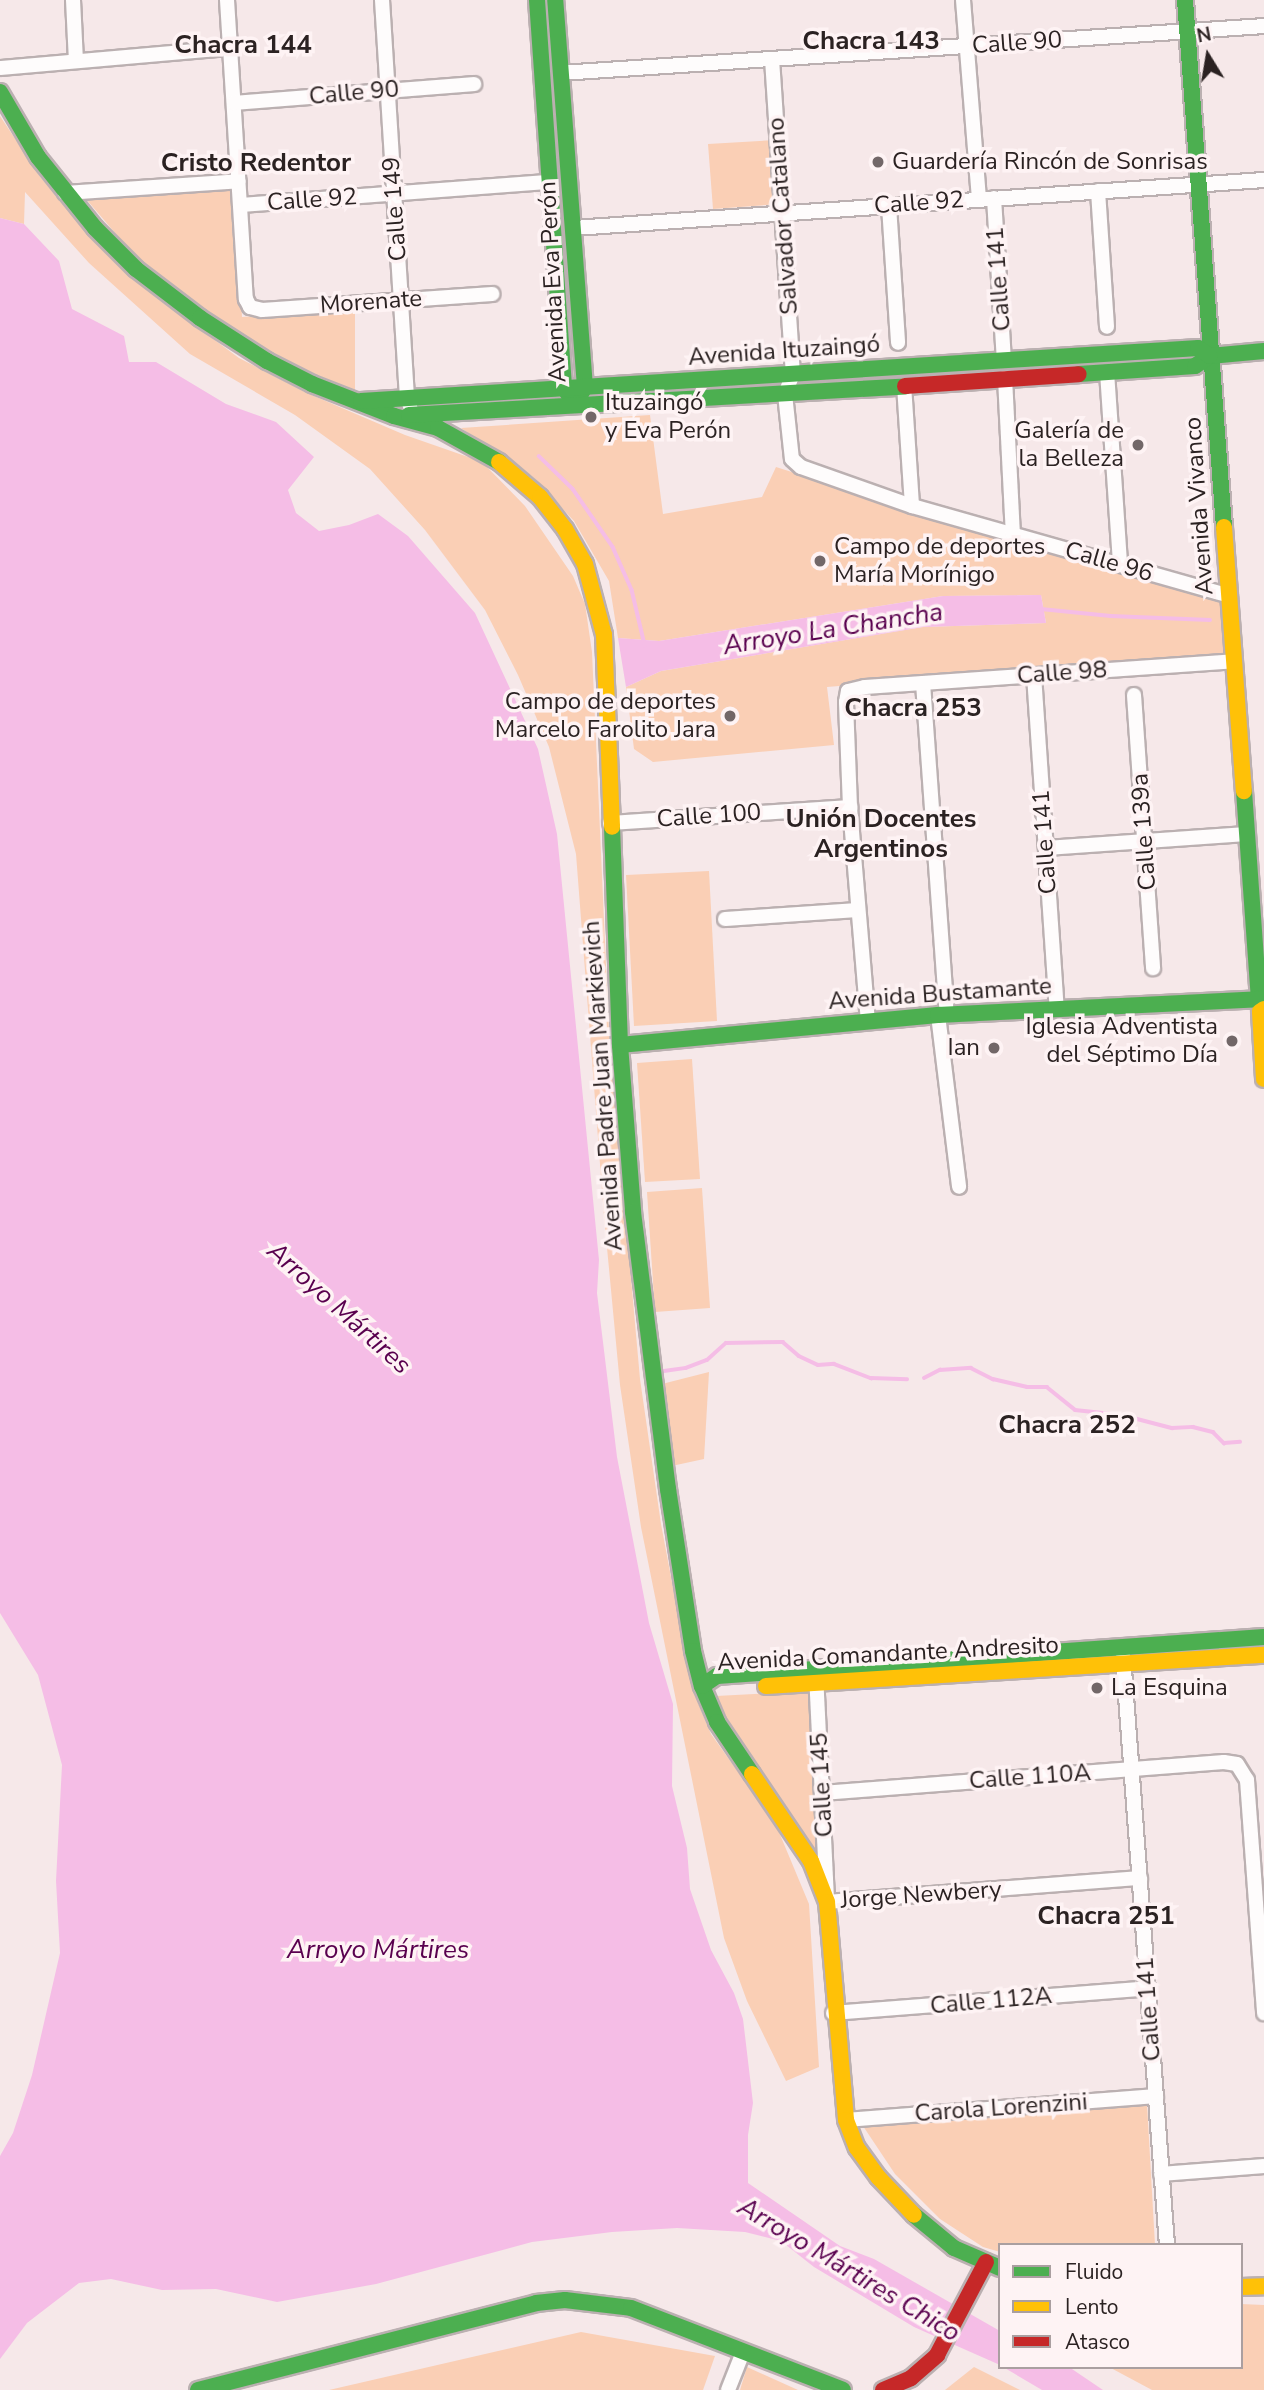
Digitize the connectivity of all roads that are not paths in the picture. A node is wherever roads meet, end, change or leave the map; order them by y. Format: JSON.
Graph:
{"nodes":[{"id":1,"x":73,"y":0,"type":"edge"},
{"id":2,"x":227,"y":0,"type":"edge"},
{"id":3,"x":382,"y":0,"type":"edge"},
{"id":4,"x":537,"y":0,"type":"edge"},
{"id":5,"x":555,"y":0,"type":"edge"},
{"id":6,"x":963,"y":0,"type":"edge"},
{"id":7,"x":1185,"y":0,"type":"edge"},
{"id":8,"x":1264,"y":26,"type":"edge"},
{"id":9,"x":1187,"y":31,"type":"junction"},
{"id":10,"x":967,"y":46,"type":"junction"},
{"id":11,"x":230,"y":48,"type":"junction"},
{"id":12,"x":772,"y":59,"type":"junction"},
{"id":13,"x":76,"y":61,"type":"junction"},
{"id":14,"x":0,"y":68,"type":"edge"},
{"id":15,"x":561,"y":73,"type":"junction"},
{"id":16,"x":474,"y":84,"type":"dead end"},
{"id":17,"x":387,"y":91,"type":"junction"},
{"id":18,"x":0,"y":92,"type":"edge"},
{"id":19,"x":234,"y":103,"type":"junction"},
{"id":20,"x":1264,"y":180,"type":"edge"},
{"id":21,"x":239,"y":181,"type":"junction"},
{"id":22,"x":550,"y":182,"type":"junction"},
{"id":23,"x":1198,"y":183,"type":"junction"},
{"id":24,"x":1098,"y":191,"type":"junction"},
{"id":25,"x":65,"y":193,"type":"junction"},
{"id":26,"x":394,"y":195,"type":"junction"},
{"id":27,"x":986,"y":199,"type":"junction"},
{"id":28,"x":240,"y":205,"type":"junction"},
{"id":29,"x":889,"y":206,"type":"junction"},
{"id":30,"x":784,"y":213,"type":"junction"},
{"id":31,"x":574,"y":228,"type":"junction"},
{"id":32,"x":492,"y":294,"type":"dead end"},
{"id":33,"x":400,"y":300,"type":"junction"},
{"id":34,"x":1107,"y":327,"type":"dead end"},
{"id":35,"x":898,"y":343,"type":"dead end"},
{"id":36,"x":1264,"y":351,"type":"edge"},
{"id":37,"x":1210,"y":356,"type":"junction"},
{"id":38,"x":1004,"y":360,"type":"junction"},
{"id":39,"x":1107,"y":372,"type":"junction"},
{"id":40,"x":793,"y":374,"type":"junction"},
{"id":41,"x":1005,"y":378,"type":"junction"},
{"id":42,"x":904,"y":385,"type":"junction"},
{"id":43,"x":585,"y":387,"type":"junction"},
{"id":44,"x":564,"y":388,"type":"junction"},
{"id":45,"x":785,"y":394,"type":"junction"},
{"id":46,"x":407,"y":398,"type":"junction"},
{"id":47,"x":359,"y":401,"type":"junction"},
{"id":48,"x":575,"y":404,"type":"junction"},
{"id":49,"x":419,"y":414,"type":"junction"},
{"id":50,"x":394,"y":416,"type":"junction"},
{"id":51,"x":912,"y":506,"type":"junction"},
{"id":52,"x":1013,"y":534,"type":"junction"},
{"id":53,"x":1120,"y":564,"type":"junction"},
{"id":54,"x":1228,"y":596,"type":"junction"},
{"id":55,"x":1234,"y":660,"type":"junction"},
{"id":56,"x":1034,"y":675,"type":"junction"},
{"id":57,"x":923,"y":683,"type":"junction"},
{"id":58,"x":1134,"y":695,"type":"dead end"},
{"id":59,"x":850,"y":807,"type":"junction"},
{"id":60,"x":610,"y":823,"type":"junction"},
{"id":61,"x":1247,"y":834,"type":"junction"},
{"id":62,"x":1144,"y":841,"type":"junction"},
{"id":63,"x":1046,"y":848,"type":"junction"},
{"id":64,"x":859,"y":910,"type":"junction"},
{"id":65,"x":725,"y":919,"type":"dead end"},
{"id":66,"x":1153,"y":968,"type":"dead end"},
{"id":67,"x":1263,"y":1003,"type":"edge"},
{"id":68,"x":1057,"y":1009,"type":"junction"},
{"id":69,"x":943,"y":1015,"type":"junction"},
{"id":70,"x":868,"y":1022,"type":"junction"},
{"id":71,"x":620,"y":1045,"type":"junction"},
{"id":72,"x":1264,"y":1079,"type":"edge"},
{"id":73,"x":959,"y":1187,"type":"dead end"},
{"id":74,"x":1264,"y":1637,"type":"edge"},
{"id":75,"x":1123,"y":1655,"type":"junction"},
{"id":76,"x":1264,"y":1655,"type":"edge"},
{"id":77,"x":816,"y":1676,"type":"junction"},
{"id":78,"x":702,"y":1686,"type":"junction"},
{"id":79,"x":1132,"y":1769,"type":"junction"},
{"id":80,"x":822,"y":1793,"type":"junction"},
{"id":81,"x":1258,"y":1854,"type":"edge"},
{"id":82,"x":1140,"y":1878,"type":"junction"},
{"id":83,"x":827,"y":1902,"type":"junction"},
{"id":84,"x":1148,"y":1988,"type":"junction"},
{"id":85,"x":833,"y":2013,"type":"junction"},
{"id":86,"x":1264,"y":2014,"type":"edge"},
{"id":87,"x":1156,"y":2096,"type":"junction"},
{"id":88,"x":846,"y":2120,"type":"junction"},
{"id":89,"x":1264,"y":2166,"type":"edge"},
{"id":90,"x":1161,"y":2174,"type":"junction"},
{"id":91,"x":1167,"y":2243,"type":"edge"},
{"id":92,"x":993,"y":2265,"type":"edge"},
{"id":93,"x":1264,"y":2286,"type":"edge"},
{"id":94,"x":1243,"y":2287,"type":"edge"},
{"id":95,"x":1264,"y":2298,"type":"edge"},
{"id":96,"x":1243,"y":2299,"type":"edge"},
{"id":97,"x":743,"y":2352,"type":"junction"},
{"id":98,"x":198,"y":2390,"type":"edge"},
{"id":99,"x":728,"y":2390,"type":"edge"},
{"id":100,"x":843,"y":2390,"type":"edge"},
{"id":101,"x":883,"y":2390,"type":"edge"}],
"edges":[{"from":1,"to":13,"type":"street"},
{"from":2,"to":11,"type":"street"},
{"from":3,"to":17,"type":"street","name":"Calle 149"},
{"from":4,"to":22,"type":"main road","name":"Avenida Eva Perón"},
{"from":5,"to":15,"type":"main road","name":"Avenida Eva Perón"},
{"from":6,"to":10,"type":"street","name":"Calle 141"},
{"from":7,"to":9,"type":"main road","name":"Avenida Vivanco"},
{"from":8,"to":9,"type":"street","name":"Calle 90"},
{"from":9,"to":10,"type":"street","name":"Calle 90"},
{"from":9,"to":23,"type":"main road","name":"Avenida Vivanco"},
{"from":10,"to":12,"type":"street","name":"Calle 90"},
{"from":10,"to":27,"type":"street","name":"Calle 141"},
{"from":11,"to":13,"type":"street"},
{"from":11,"to":19,"type":"street"},
{"from":12,"to":15,"type":"street","name":"Calle 90"},
{"from":12,"to":30,"type":"street","name":"Salvador Catalano"},
{"from":13,"to":14,"type":"street"},
{"from":15,"to":31,"type":"main road","name":"Avenida Eva Perón"},
{"from":16,"to":17,"type":"street","name":"Calle 90"},
{"from":17,"to":19,"type":"street","name":"Calle 90"},
{"from":17,"to":26,"type":"street","name":"Calle 149"},
{"from":18,"to":25,"type":"main road","name":"Avenida Padre Juan Markievich"},
{"from":19,"to":21,"type":"street"},
{"from":20,"to":23,"type":"street","name":"Calle 92"},
{"from":21,"to":25,"type":"street","name":"Calle 92"},
{"from":21,"to":28,"type":"street"},
{"from":22,"to":26,"type":"street","name":"Calle 92"},
{"from":22,"to":44,"type":"main road","name":"Avenida Eva Perón"},
{"from":23,"to":24,"type":"street","name":"Calle 92"},
{"from":23,"to":37,"type":"main road","name":"Avenida Vivanco"},
{"from":24,"to":27,"type":"street","name":"Calle 92"},
{"from":24,"to":34,"type":"street"},
{"from":25,"to":47,"type":"main road","name":"Avenida Padre Juan Markievich"},
{"from":26,"to":28,"type":"street","name":"Calle 92"},
{"from":26,"to":33,"type":"street","name":"Calle 149"},
{"from":27,"to":29,"type":"street","name":"Calle 92"},
{"from":27,"to":38,"type":"street","name":"Calle 141"},
{"from":28,"to":33,"type":"street","name":"Morenate"},
{"from":29,"to":30,"type":"street","name":"Calle 92"},
{"from":29,"to":35,"type":"street"},
{"from":30,"to":31,"type":"street","name":"Calle 92"},
{"from":30,"to":40,"type":"street","name":"Salvador Catalano"},
{"from":31,"to":43,"type":"main road","name":"Avenida Eva Perón"},
{"from":32,"to":33,"type":"street","name":"Morenate"},
{"from":33,"to":46,"type":"street","name":"Calle 149"},
{"from":36,"to":37,"type":"main road","name":"Avenida Ituzaingó"},
{"from":37,"to":38,"type":"main road","name":"Avenida Ituzaingó"},
{"from":37,"to":39,"type":"main road","name":"Avenida Ituzaingó"},
{"from":37,"to":54,"type":"main road","name":"Avenida Vivanco"},
{"from":38,"to":40,"type":"main road","name":"Avenida Ituzaingó"},
{"from":39,"to":41,"type":"main road","name":"Avenida Ituzaingó"},
{"from":39,"to":53,"type":"street"},
{"from":40,"to":43,"type":"main road","name":"Avenida Ituzaingó"},
{"from":40,"to":45,"type":"street"},
{"from":41,"to":42,"type":"main road","name":"Avenida Ituzaingó"},
{"from":41,"to":52,"type":"street"},
{"from":42,"to":45,"type":"main road","name":"Avenida Ituzaingó"},
{"from":42,"to":51,"type":"street"},
{"from":43,"to":44,"type":"main road","name":"Avenida Ituzaingó"},
{"from":43,"to":48,"type":"main road","name":"Avenida Eva Perón"},
{"from":44,"to":46,"type":"main road","name":"Avenida Ituzaingó"},
{"from":44,"to":48,"type":"main road","name":"Avenida Eva Perón"},
{"from":45,"to":48,"type":"main road","name":"Avenida Ituzaingó"},
{"from":45,"to":51,"type":"street","name":"Calle 96"},
{"from":46,"to":47,"type":"main road","name":"Avenida Ituzaingó"},
{"from":46,"to":49,"type":"street"},
{"from":47,"to":50,"type":"main road","name":"Avenida Padre Juan Markievich"},
{"from":48,"to":49,"type":"main road","name":"Avenida Ituzaingó"},
{"from":49,"to":50,"type":"main road","name":"Avenida Ituzaingó"},
{"from":50,"to":60,"type":"main road","name":"Avenida Padre Juan Markievich"},
{"from":51,"to":52,"type":"street","name":"Calle 96"},
{"from":52,"to":53,"type":"street","name":"Calle 96"},
{"from":53,"to":54,"type":"street","name":"Calle 96"},
{"from":54,"to":55,"type":"main road","name":"Avenida Vivanco"},
{"from":55,"to":56,"type":"street","name":"Calle 98"},
{"from":55,"to":61,"type":"main road","name":"Avenida Vivanco"},
{"from":56,"to":57,"type":"street","name":"Calle 98"},
{"from":56,"to":63,"type":"street","name":"Calle 141"},
{"from":57,"to":59,"type":"street","name":"Calle 98"},
{"from":57,"to":69,"type":"street"},
{"from":58,"to":62,"type":"street","name":"Calle 139a"},
{"from":59,"to":60,"type":"street","name":"Calle 100"},
{"from":59,"to":64,"type":"street"},
{"from":60,"to":71,"type":"main road","name":"Avenida Padre Juan Markievich"},
{"from":61,"to":62,"type":"street"},
{"from":61,"to":67,"type":"main road","name":"Avenida Vivanco"},
{"from":62,"to":63,"type":"street"},
{"from":62,"to":66,"type":"street","name":"Calle 139a"},
{"from":63,"to":68,"type":"street","name":"Calle 141"},
{"from":64,"to":65,"type":"street"},
{"from":64,"to":70,"type":"street"},
{"from":67,"to":68,"type":"main road","name":"Avenida Bustamante"},
{"from":67,"to":72,"type":"main road","name":"Avenida Vivanco"},
{"from":68,"to":69,"type":"main road","name":"Avenida Bustamante"},
{"from":69,"to":70,"type":"main road","name":"Avenida Bustamante"},
{"from":69,"to":73,"type":"street"},
{"from":70,"to":71,"type":"main road","name":"Avenida Bustamante"},
{"from":71,"to":78,"type":"main road","name":"Avenida Padre Juan Markievich"},
{"from":74,"to":75,"type":"main road","name":"Avenida Comandante Andresito"},
{"from":75,"to":76,"type":"main road","name":"Avenida Comandante Andresito"},
{"from":75,"to":77,"type":"main road","name":"Avenida Comandante Andresito"},
{"from":75,"to":79,"type":"street","name":"Calle 141"},
{"from":77,"to":78,"type":"main road","name":"Avenida Comandante Andresito"},
{"from":77,"to":80,"type":"street","name":"Calle 145"},
{"from":78,"to":83,"type":"main road","name":"Avenida Padre Juan Markievich"},
{"from":79,"to":80,"type":"street","name":"Calle 110A"},
{"from":79,"to":81,"type":"street","name":"Calle 110A"},
{"from":79,"to":82,"type":"street","name":"Calle 141"},
{"from":80,"to":83,"type":"street","name":"Calle 145"},
{"from":81,"to":86,"type":"street"},
{"from":82,"to":83,"type":"street","name":"Jorge Newbery"},
{"from":82,"to":84,"type":"street","name":"Calle 141"},
{"from":83,"to":85,"type":"main road","name":"Avenida Padre Juan Markievich"},
{"from":84,"to":85,"type":"street","name":"Calle 112A"},
{"from":84,"to":87,"type":"street","name":"Calle 141"},
{"from":85,"to":88,"type":"main road","name":"Avenida Padre Juan Markievich"},
{"from":87,"to":88,"type":"street","name":"Carola Lorenzini"},
{"from":87,"to":90,"type":"street","name":"Calle 141"},
{"from":88,"to":92,"type":"main road","name":"Avenida Padre Juan Markievich"},
{"from":89,"to":90,"type":"street"},
{"from":90,"to":91,"type":"street","name":"Calle 141"},
{"from":92,"to":101,"type":"main road"},
{"from":93,"to":94,"type":"main road"},
{"from":95,"to":96,"type":"main road"},
{"from":97,"to":98,"type":"main road"},
{"from":97,"to":99,"type":"street"},
{"from":97,"to":100,"type":"main road"}]}
